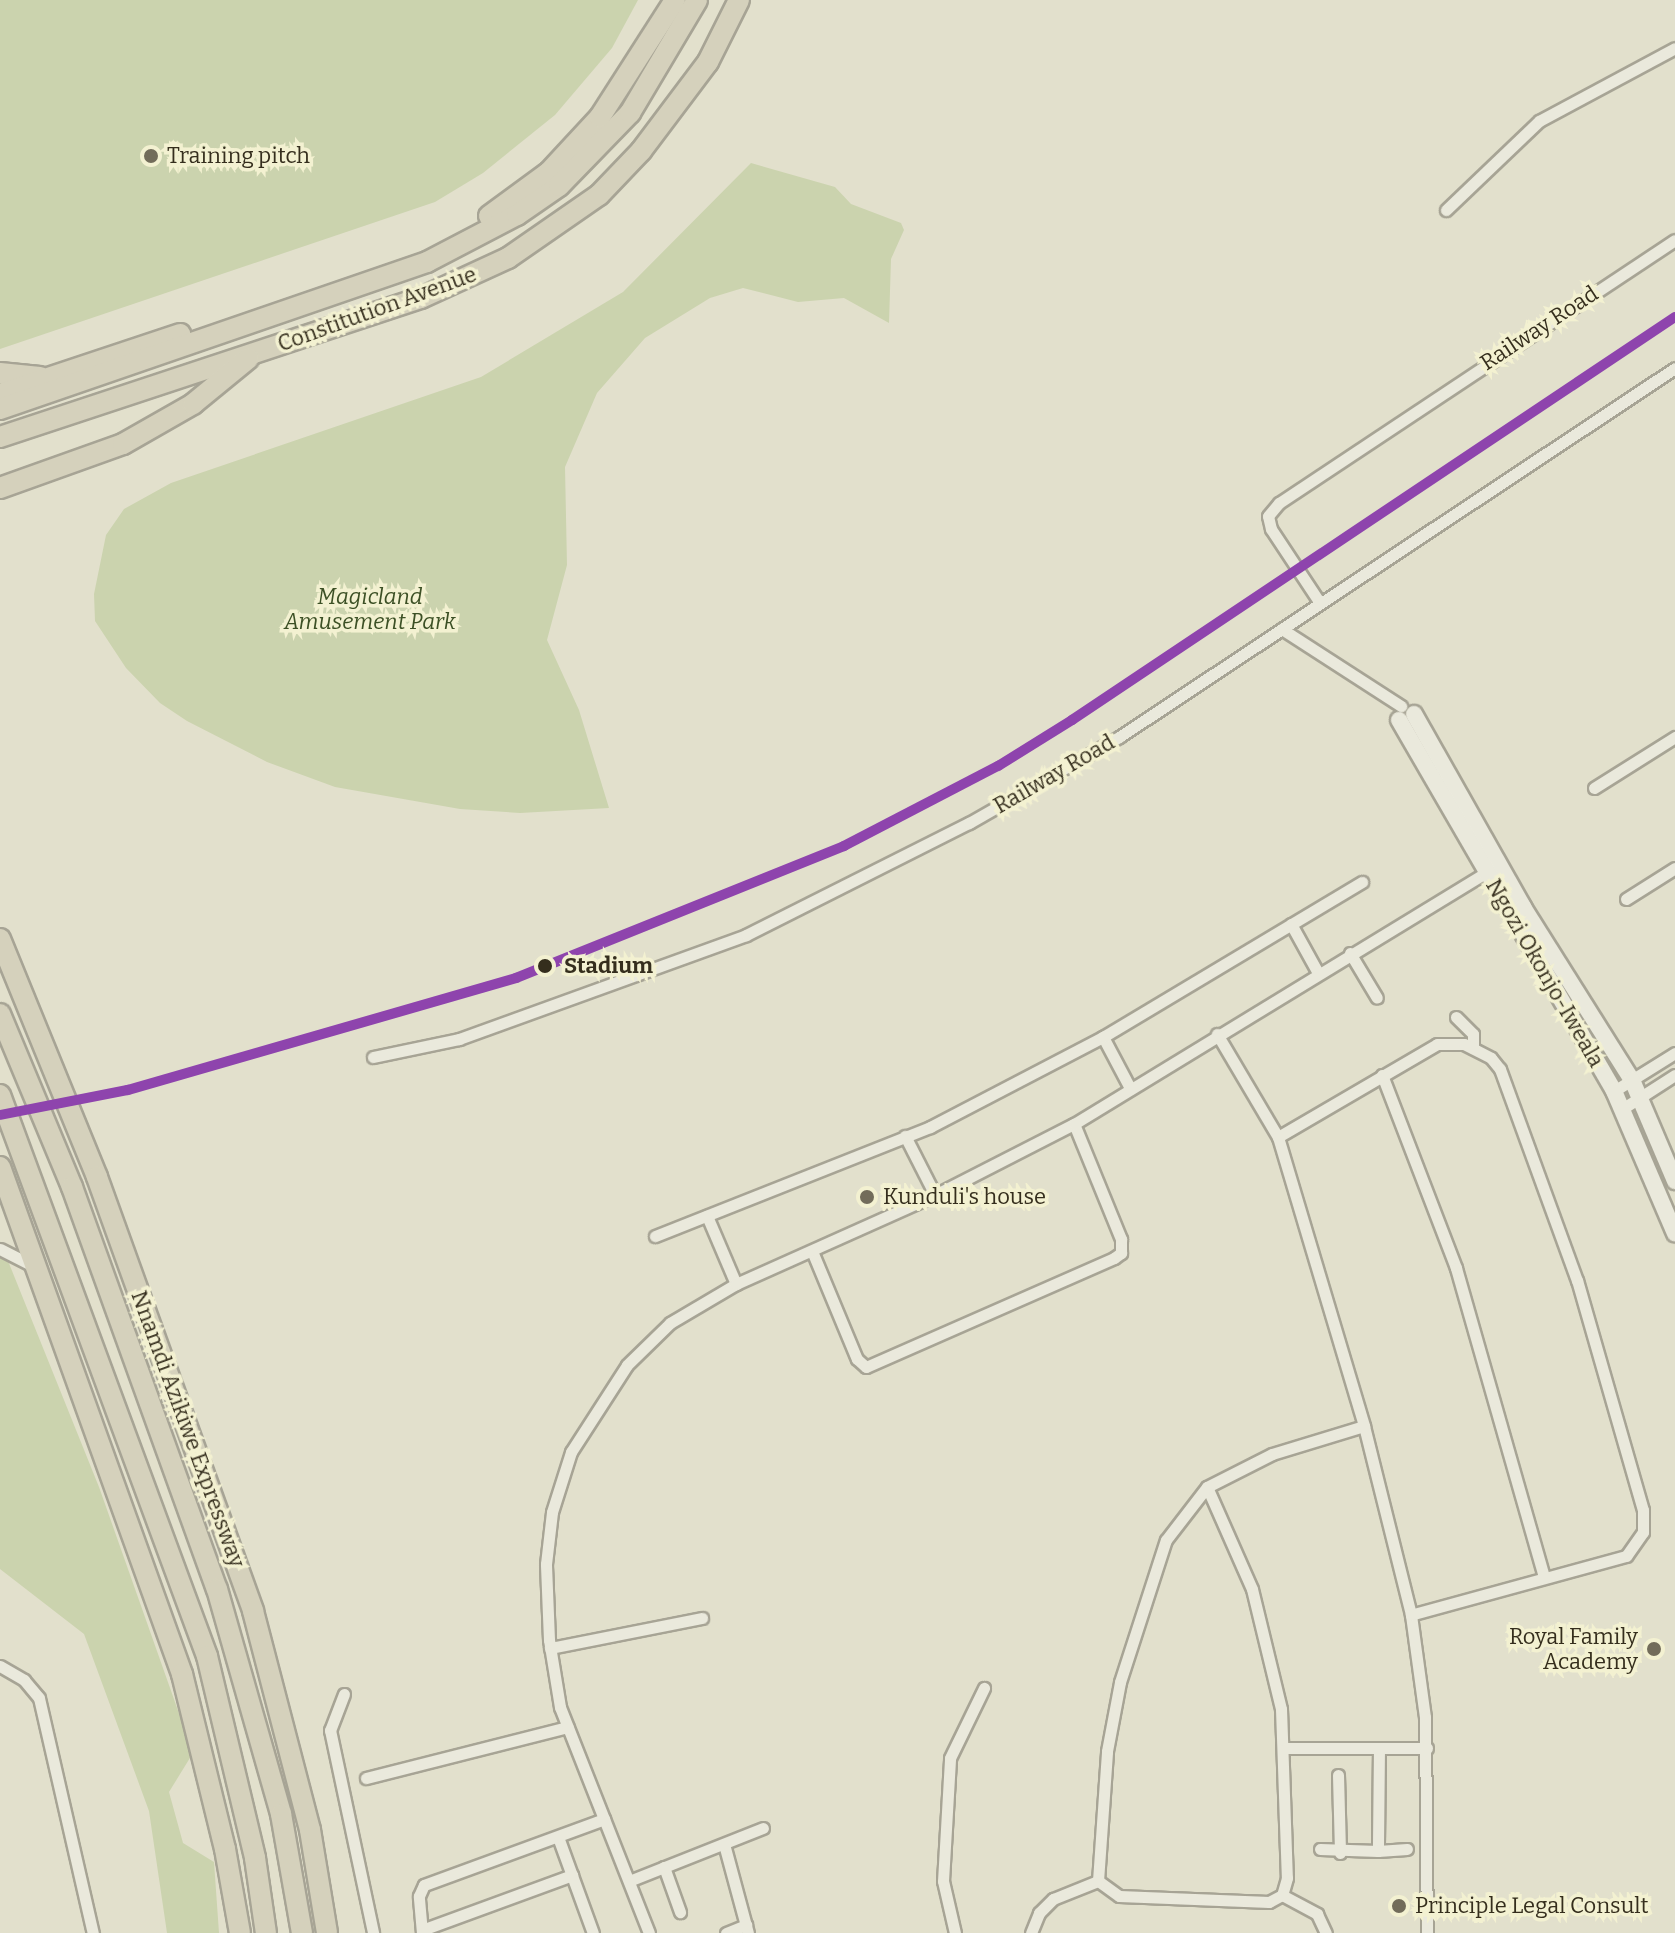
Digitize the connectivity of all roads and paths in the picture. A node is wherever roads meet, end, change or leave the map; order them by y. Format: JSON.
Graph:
{"nodes":[{"id":1,"x":675,"y":0,"type":"edge"},
{"id":2,"x":697,"y":0,"type":"edge"},
{"id":3,"x":739,"y":0,"type":"edge"},
{"id":4,"x":1675,"y":48,"type":"edge"},
{"id":5,"x":630,"y":113,"type":"junction"},
{"id":6,"x":549,"y":172,"type":"junction"},
{"id":7,"x":1446,"y":210,"type":"dead end"},
{"id":8,"x":1675,"y":240,"type":"edge"},
{"id":9,"x":255,"y":352,"type":"junction"},
{"id":10,"x":1675,"y":368,"type":"edge"},
{"id":11,"x":97,"y":369,"type":"junction"},
{"id":12,"x":0,"y":373,"type":"edge"},
{"id":13,"x":54,"y":380,"type":"junction"},
{"id":14,"x":0,"y":394,"type":"edge"},
{"id":15,"x":0,"y":409,"type":"edge"},
{"id":16,"x":0,"y":437,"type":"edge"},
{"id":17,"x":0,"y":488,"type":"edge"},
{"id":18,"x":1320,"y":603,"type":"junction"},
{"id":19,"x":1282,"y":629,"type":"junction"},
{"id":20,"x":1405,"y":713,"type":"joint"},
{"id":21,"x":1675,"y":737,"type":"edge"},
{"id":22,"x":1594,"y":788,"type":"dead end"},
{"id":23,"x":1493,"y":868,"type":"junction"},
{"id":24,"x":1675,"y":868,"type":"edge"},
{"id":25,"x":1362,"y":882,"type":"dead end"},
{"id":26,"x":1626,"y":899,"type":"dead end"},
{"id":27,"x":1291,"y":924,"type":"junction"},
{"id":28,"x":0,"y":939,"type":"edge"},
{"id":29,"x":1350,"y":953,"type":"junction"},
{"id":30,"x":1318,"y":973,"type":"junction"},
{"id":31,"x":1377,"y":998,"type":"dead end"},
{"id":32,"x":0,"y":1014,"type":"edge"},
{"id":33,"x":1456,"y":1017,"type":"dead end"},
{"id":34,"x":1217,"y":1034,"type":"junction"},
{"id":35,"x":1103,"y":1037,"type":"junction"},
{"id":36,"x":1473,"y":1048,"type":"junction"},
{"id":37,"x":1675,"y":1053,"type":"edge"},
{"id":38,"x":373,"y":1057,"type":"dead end"},
{"id":39,"x":1382,"y":1075,"type":"junction"},
{"id":40,"x":1675,"y":1075,"type":"edge"},
{"id":41,"x":1632,"y":1080,"type":"junction"},
{"id":42,"x":1130,"y":1088,"type":"junction"},
{"id":43,"x":1614,"y":1091,"type":"junction"},
{"id":44,"x":0,"y":1095,"type":"edge"},
{"id":45,"x":1639,"y":1098,"type":"junction"},
{"id":46,"x":1622,"y":1109,"type":"junction"},
{"id":47,"x":1074,"y":1124,"type":"junction"},
{"id":48,"x":905,"y":1136,"type":"junction"},
{"id":49,"x":1278,"y":1137,"type":"junction"},
{"id":50,"x":0,"y":1167,"type":"edge"},
{"id":51,"x":1675,"y":1181,"type":"edge"},
{"id":52,"x":935,"y":1195,"type":"junction"},
{"id":53,"x":707,"y":1216,"type":"junction"},
{"id":54,"x":1675,"y":1233,"type":"edge"},
{"id":55,"x":655,"y":1236,"type":"dead end"},
{"id":56,"x":0,"y":1249,"type":"edge"},
{"id":57,"x":812,"y":1251,"type":"junction"},
{"id":58,"x":38,"y":1268,"type":"junction"},
{"id":59,"x":736,"y":1284,"type":"junction"},
{"id":60,"x":1364,"y":1426,"type":"junction"},
{"id":61,"x":1207,"y":1487,"type":"junction"},
{"id":62,"x":1544,"y":1576,"type":"junction"},
{"id":63,"x":217,"y":1589,"type":"junction"},
{"id":64,"x":1411,"y":1615,"type":"junction"},
{"id":65,"x":702,"y":1618,"type":"dead end"},
{"id":66,"x":550,"y":1648,"type":"junction"},
{"id":67,"x":207,"y":1656,"type":"junction"},
{"id":68,"x":267,"y":1663,"type":"junction"},
{"id":69,"x":0,"y":1666,"type":"edge"},
{"id":70,"x":984,"y":1688,"type":"dead end"},
{"id":71,"x":344,"y":1694,"type":"dead end"},
{"id":72,"x":568,"y":1727,"type":"junction"},
{"id":73,"x":1286,"y":1748,"type":"junction"},
{"id":74,"x":1379,"y":1748,"type":"junction"},
{"id":75,"x":1427,"y":1748,"type":"junction"},
{"id":76,"x":1338,"y":1775,"type":"dead end"},
{"id":77,"x":366,"y":1778,"type":"dead end"},
{"id":78,"x":604,"y":1819,"type":"junction"},
{"id":79,"x":220,"y":1826,"type":"junction"},
{"id":80,"x":763,"y":1828,"type":"dead end"},
{"id":81,"x":558,"y":1837,"type":"junction"},
{"id":82,"x":724,"y":1844,"type":"junction"},
{"id":83,"x":1320,"y":1849,"type":"dead end"},
{"id":84,"x":1407,"y":1849,"type":"dead end"},
{"id":85,"x":1378,"y":1851,"type":"junction"},
{"id":86,"x":1340,"y":1853,"type":"junction"},
{"id":87,"x":664,"y":1867,"type":"junction"},
{"id":88,"x":572,"y":1875,"type":"junction"},
{"id":89,"x":629,"y":1881,"type":"junction"},
{"id":90,"x":1098,"y":1881,"type":"junction"},
{"id":91,"x":1282,"y":1895,"type":"junction"},
{"id":92,"x":680,"y":1912,"type":"dead end"},
{"id":93,"x":747,"y":1929,"type":"edge"},
{"id":94,"x":422,"y":1932,"type":"edge"},
{"id":95,"x":93,"y":1933,"type":"edge"},
{"id":96,"x":240,"y":1933,"type":"edge"},
{"id":97,"x":266,"y":1933,"type":"edge"},
{"id":98,"x":302,"y":1933,"type":"edge"},
{"id":99,"x":327,"y":1933,"type":"edge"},
{"id":100,"x":373,"y":1933,"type":"edge"},
{"id":101,"x":593,"y":1933,"type":"edge"},
{"id":102,"x":649,"y":1933,"type":"edge"},
{"id":103,"x":726,"y":1933,"type":"edge"},
{"id":104,"x":955,"y":1933,"type":"edge"},
{"id":105,"x":1031,"y":1933,"type":"edge"},
{"id":106,"x":1326,"y":1933,"type":"edge"},
{"id":107,"x":1427,"y":1933,"type":"edge"}],
"edges":[{"from":1,"to":6,"type":"highway"},
{"from":2,"to":5,"type":"highway","name":"Constitution Avenue"},
{"from":3,"to":9,"type":"highway","name":"Constitution Avenue"},
{"from":4,"to":7,"type":"street"},
{"from":5,"to":6,"type":"highway"},
{"from":5,"to":11,"type":"highway","name":"Constitution Avenue"},
{"from":6,"to":11,"type":"highway"},
{"from":8,"to":18,"type":"street","name":"Railway Road"},
{"from":9,"to":16,"type":"highway","name":"Constitution Avenue"},
{"from":9,"to":17,"type":"highway"},
{"from":10,"to":18,"type":"street","name":"Railway Road"},
{"from":11,"to":13,"type":"highway","name":"Constitution Avenue"},
{"from":12,"to":13,"type":"highway"},
{"from":13,"to":14,"type":"highway"},
{"from":13,"to":15,"type":"highway","name":"Constitution Avenue"},
{"from":18,"to":19,"type":"street","name":"Railway Road"},
{"from":19,"to":20,"type":"street"},
{"from":19,"to":38,"type":"street","name":"Railway Road"},
{"from":20,"to":23,"type":"street","name":"Ngozi Okonjo-Iweala"},
{"from":21,"to":22,"type":"street"},
{"from":23,"to":29,"type":"street"},
{"from":23,"to":41,"type":"street","name":"Ngozi Okonjo-Iweala"},
{"from":23,"to":43,"type":"street","name":"Ngozi Okonjo-Iweala"},
{"from":24,"to":26,"type":"street"},
{"from":25,"to":27,"type":"street"},
{"from":27,"to":30,"type":"street"},
{"from":27,"to":35,"type":"street"},
{"from":28,"to":68,"type":"highway","name":"Nnamdi Azikiwe Expressway"},
{"from":29,"to":30,"type":"street"},
{"from":29,"to":31,"type":"street"},
{"from":30,"to":34,"type":"street"},
{"from":32,"to":63,"type":"highway","name":"Nnamdi Azikiwe Expressway"},
{"from":33,"to":36,"type":"street"},
{"from":34,"to":42,"type":"street"},
{"from":34,"to":49,"type":"street"},
{"from":35,"to":42,"type":"street"},
{"from":35,"to":48,"type":"street"},
{"from":36,"to":39,"type":"street"},
{"from":36,"to":62,"type":"street"},
{"from":37,"to":41,"type":"street"},
{"from":39,"to":49,"type":"street"},
{"from":39,"to":62,"type":"street"},
{"from":40,"to":45,"type":"street"},
{"from":41,"to":43,"type":"street"},
{"from":41,"to":45,"type":"street","name":"Ngozi Okonjo-Iweala"},
{"from":42,"to":47,"type":"street"},
{"from":43,"to":46,"type":"street","name":"Ngozi Okonjo-Iweala"},
{"from":44,"to":67,"type":"highway"},
{"from":45,"to":46,"type":"street"},
{"from":45,"to":51,"type":"street","name":"Ngozi Okonjo-Iweala"},
{"from":46,"to":54,"type":"street","name":"Ngozi Okonjo-Iweala"},
{"from":47,"to":52,"type":"street"},
{"from":47,"to":57,"type":"street"},
{"from":48,"to":52,"type":"street"},
{"from":48,"to":53,"type":"street"},
{"from":49,"to":60,"type":"street"},
{"from":50,"to":58,"type":"highway"},
{"from":52,"to":57,"type":"street"},
{"from":53,"to":55,"type":"street"},
{"from":53,"to":59,"type":"street"},
{"from":56,"to":58,"type":"street"},
{"from":57,"to":59,"type":"street"},
{"from":58,"to":79,"type":"highway"},
{"from":59,"to":66,"type":"street"},
{"from":60,"to":61,"type":"street"},
{"from":60,"to":64,"type":"street"},
{"from":61,"to":73,"type":"street"},
{"from":61,"to":90,"type":"street"},
{"from":62,"to":64,"type":"street"},
{"from":63,"to":68,"type":"highway"},
{"from":63,"to":98,"type":"highway","name":"Nnamdi Azikiwe Expressway"},
{"from":64,"to":75,"type":"street"},
{"from":65,"to":66,"type":"street"},
{"from":66,"to":72,"type":"street"},
{"from":67,"to":79,"type":"highway"},
{"from":67,"to":97,"type":"highway"},
{"from":68,"to":99,"type":"highway","name":"Nnamdi Azikiwe Expressway"},
{"from":69,"to":95,"type":"street"},
{"from":70,"to":104,"type":"street"},
{"from":71,"to":100,"type":"street"},
{"from":72,"to":77,"type":"street"},
{"from":72,"to":78,"type":"street"},
{"from":73,"to":74,"type":"street"},
{"from":73,"to":91,"type":"street"},
{"from":74,"to":75,"type":"street"},
{"from":74,"to":85,"type":"street"},
{"from":75,"to":107,"type":"street"},
{"from":76,"to":86,"type":"street"},
{"from":78,"to":81,"type":"street"},
{"from":78,"to":89,"type":"street"},
{"from":79,"to":96,"type":"highway"},
{"from":80,"to":82,"type":"street"},
{"from":81,"to":88,"type":"street"},
{"from":81,"to":94,"type":"street"},
{"from":82,"to":87,"type":"street"},
{"from":82,"to":93,"type":"street"},
{"from":83,"to":86,"type":"street"},
{"from":84,"to":85,"type":"street"},
{"from":85,"to":86,"type":"street"},
{"from":87,"to":89,"type":"street"},
{"from":87,"to":92,"type":"street"},
{"from":88,"to":94,"type":"street"},
{"from":88,"to":101,"type":"street"},
{"from":89,"to":102,"type":"street"},
{"from":90,"to":91,"type":"street"},
{"from":90,"to":105,"type":"street"},
{"from":91,"to":106,"type":"street"},
{"from":93,"to":103,"type":"street"}]}
